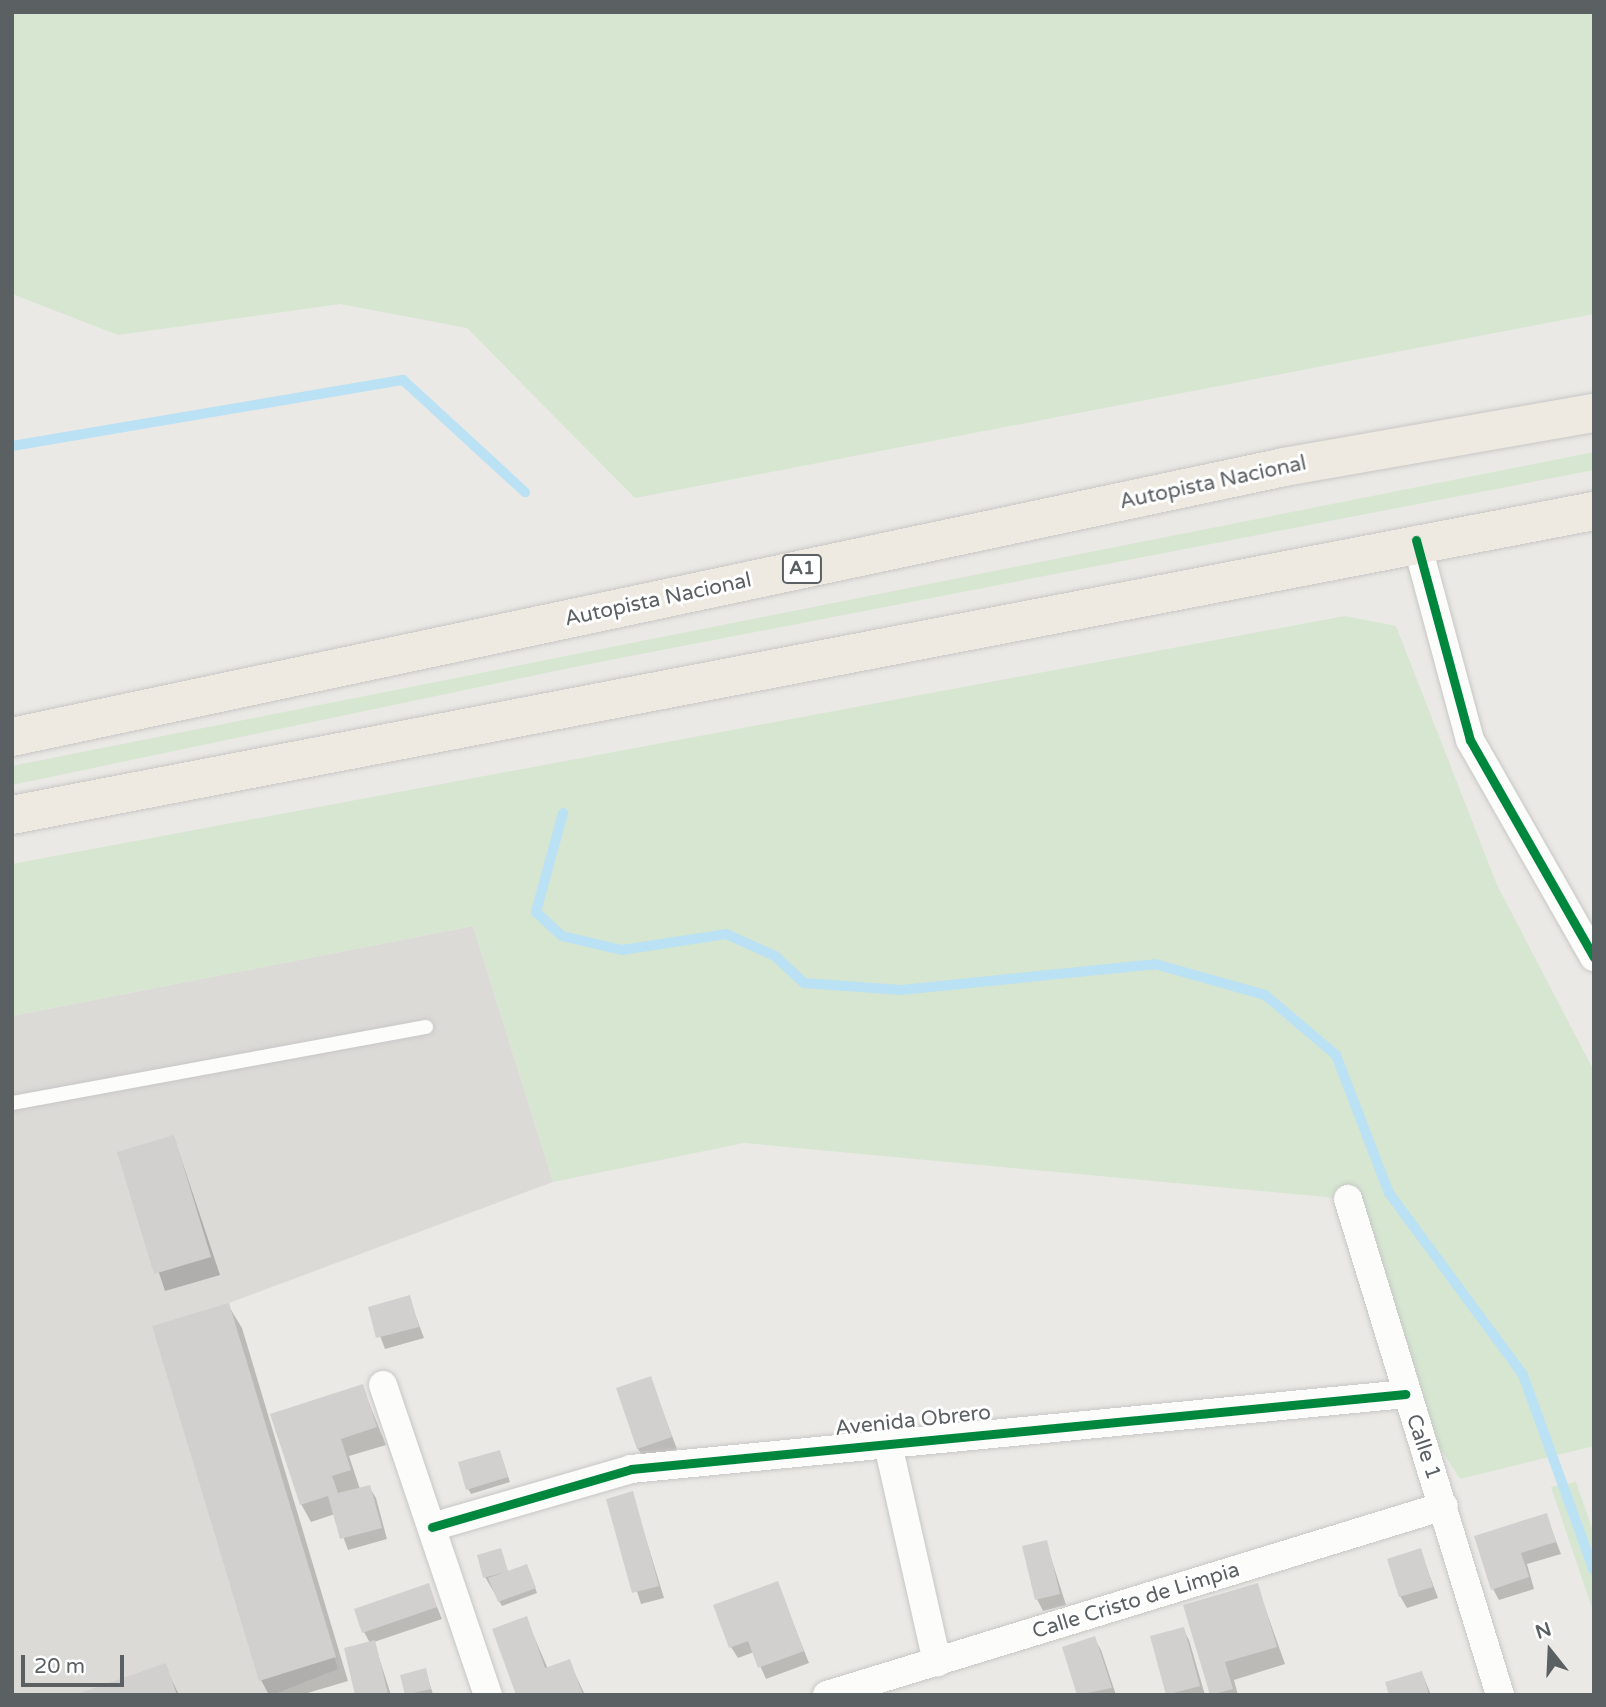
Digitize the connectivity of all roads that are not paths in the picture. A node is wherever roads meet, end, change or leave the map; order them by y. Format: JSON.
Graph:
{"nodes":[{"id":1,"x":1594,"y":412,"type":"edge"},
{"id":2,"x":1594,"y":511,"type":"edge"},
{"id":3,"x":1416,"y":540,"type":"junction"},
{"id":4,"x":12,"y":737,"type":"edge"},
{"id":5,"x":12,"y":816,"type":"edge"},
{"id":6,"x":1594,"y":957,"type":"edge"},
{"id":7,"x":426,"y":1027,"type":"dead end"},
{"id":8,"x":12,"y":1104,"type":"edge"},
{"id":9,"x":1348,"y":1199,"type":"dead end"},
{"id":10,"x":383,"y":1385,"type":"dead end"},
{"id":11,"x":1405,"y":1394,"type":"junction"},
{"id":12,"x":887,"y":1440,"type":"junction"},
{"id":13,"x":1444,"y":1506,"type":"junction"},
{"id":14,"x":432,"y":1527,"type":"junction"},
{"id":15,"x":937,"y":1662,"type":"junction"},
{"id":16,"x":488,"y":1695,"type":"edge"},
{"id":17,"x":827,"y":1695,"type":"edge"},
{"id":18,"x":1500,"y":1695,"type":"edge"}],
"edges":[{"from":1,"to":4,"type":"highway","name":"Autopista Nacional","number":"A1"},
{"from":2,"to":3,"type":"highway"},
{"from":3,"to":5,"type":"highway"},
{"from":3,"to":6,"type":"street"},
{"from":7,"to":8,"type":"lane"},
{"from":9,"to":11,"type":"street","name":"Calle 1"},
{"from":10,"to":14,"type":"street"},
{"from":11,"to":12,"type":"street","name":"Avenida Obrero"},
{"from":11,"to":13,"type":"street","name":"Calle 1"},
{"from":12,"to":14,"type":"street","name":"Avenida Obrero"},
{"from":12,"to":15,"type":"street"},
{"from":13,"to":15,"type":"street","name":"Calle Cristo de Limpia"},
{"from":13,"to":18,"type":"street","name":"Calle 1"},
{"from":14,"to":16,"type":"street"},
{"from":15,"to":17,"type":"street","name":"Calle Cristo de Limpia"}]}
